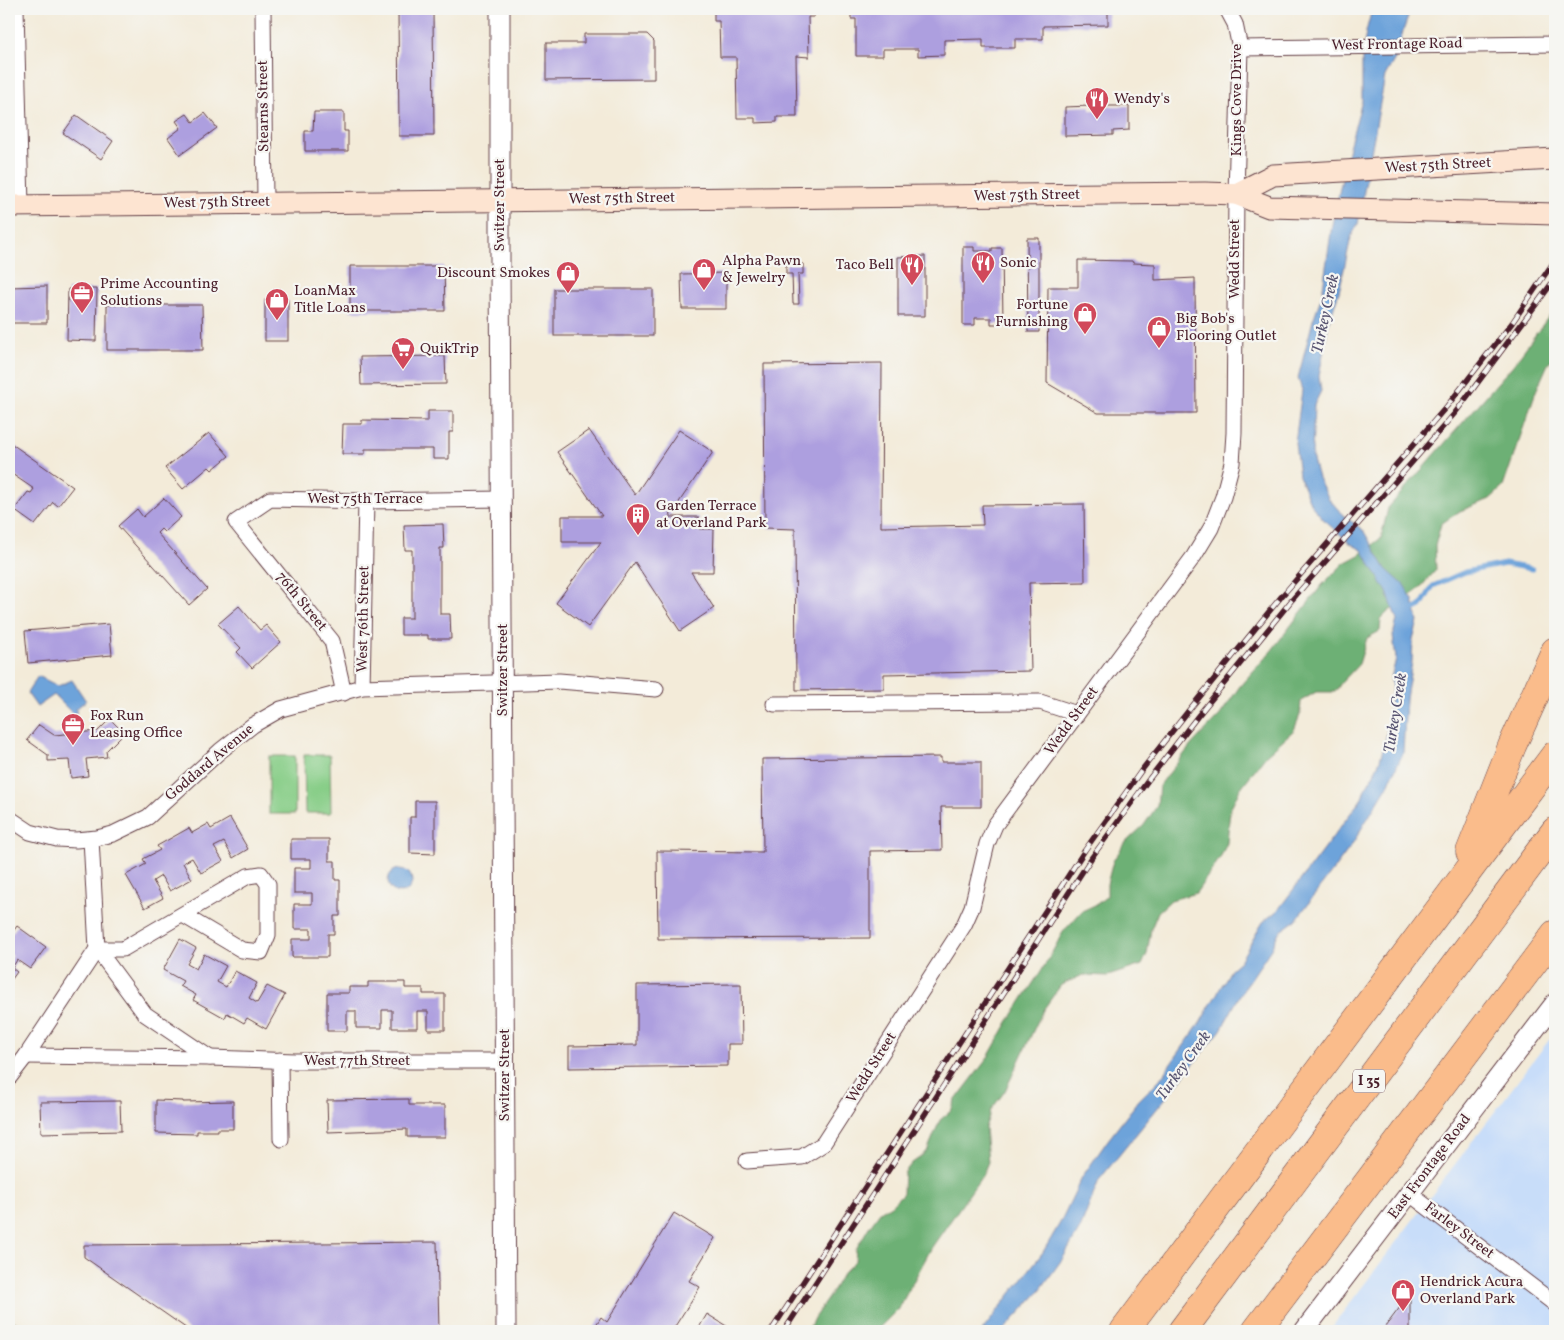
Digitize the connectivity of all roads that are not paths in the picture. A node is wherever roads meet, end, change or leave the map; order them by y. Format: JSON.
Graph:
{"nodes":[{"id":1,"x":16,"y":9,"type":"edge"},
{"id":2,"x":263,"y":9,"type":"edge"},
{"id":3,"x":500,"y":9,"type":"edge"},
{"id":4,"x":1227,"y":9,"type":"edge"},
{"id":5,"x":1555,"y":44,"type":"edge"},
{"id":6,"x":1240,"y":48,"type":"junction"},
{"id":7,"x":1555,"y":159,"type":"edge"},
{"id":8,"x":1236,"y":194,"type":"junction"},
{"id":9,"x":500,"y":200,"type":"junction"},
{"id":10,"x":265,"y":203,"type":"junction"},
{"id":11,"x":15,"y":206,"type":"edge"},
{"id":12,"x":1555,"y":214,"type":"edge"},
{"id":13,"x":502,"y":499,"type":"junction"},
{"id":14,"x":366,"y":501,"type":"junction"},
{"id":15,"x":236,"y":522,"type":"joint"},
{"id":16,"x":1555,"y":651,"type":"edge"},
{"id":17,"x":503,"y":684,"type":"junction"},
{"id":18,"x":362,"y":688,"type":"junction"},
{"id":19,"x":656,"y":689,"type":"dead end"},
{"id":20,"x":344,"y":693,"type":"junction"},
{"id":21,"x":774,"y":704,"type":"dead end"},
{"id":22,"x":1077,"y":714,"type":"junction"},
{"id":23,"x":1555,"y":755,"type":"edge"},
{"id":24,"x":9,"y":818,"type":"edge"},
{"id":25,"x":1555,"y":831,"type":"edge"},
{"id":26,"x":91,"y":839,"type":"junction"},
{"id":27,"x":1457,"y":886,"type":"junction"},
{"id":28,"x":183,"y":915,"type":"junction"},
{"id":29,"x":1555,"y":934,"type":"edge"},
{"id":30,"x":97,"y":949,"type":"junction"},
{"id":31,"x":1555,"y":1003,"type":"edge"},
{"id":32,"x":26,"y":1056,"type":"junction"},
{"id":33,"x":210,"y":1058,"type":"junction"},
{"id":34,"x":280,"y":1060,"type":"junction"},
{"id":35,"x":505,"y":1061,"type":"junction"},
{"id":36,"x":9,"y":1078,"type":"edge"},
{"id":37,"x":281,"y":1139,"type":"dead end"},
{"id":38,"x":747,"y":1161,"type":"dead end"},
{"id":39,"x":1410,"y":1194,"type":"junction"},
{"id":40,"x":1555,"y":1304,"type":"edge"},
{"id":41,"x":506,"y":1331,"type":"edge"},
{"id":42,"x":1124,"y":1331,"type":"edge"},
{"id":43,"x":1182,"y":1331,"type":"edge"},
{"id":44,"x":1256,"y":1331,"type":"edge"},
{"id":45,"x":1304,"y":1331,"type":"edge"}],
"edges":[{"from":1,"to":11,"type":"street"},
{"from":2,"to":10,"type":"street","name":"Stearns Street"},
{"from":3,"to":9,"type":"street","name":"Switzer Street"},
{"from":4,"to":6,"type":"street","name":"Kings Cove Drive"},
{"from":5,"to":6,"type":"street","name":"West Frontage Road"},
{"from":6,"to":8,"type":"street","name":"Kings Cove Drive"},
{"from":7,"to":8,"type":"main road","name":"West 75th Street"},
{"from":8,"to":9,"type":"main road","name":"West 75th Street"},
{"from":8,"to":12,"type":"main road","name":"West 75th Street"},
{"from":8,"to":22,"type":"street","name":"Wedd Street"},
{"from":9,"to":10,"type":"main road","name":"West 75th Street"},
{"from":9,"to":13,"type":"street","name":"Switzer Street"},
{"from":10,"to":11,"type":"main road","name":"West 75th Street"},
{"from":13,"to":14,"type":"street","name":"West 75th Terrace"},
{"from":13,"to":17,"type":"street","name":"Switzer Street"},
{"from":14,"to":15,"type":"street","name":"West 75th Terrace"},
{"from":14,"to":18,"type":"street","name":"West 76th Street"},
{"from":15,"to":20,"type":"street","name":"76th Street"},
{"from":16,"to":27,"type":"highway"},
{"from":17,"to":18,"type":"street","name":"West 76th Street"},
{"from":17,"to":19,"type":"street","name":"West 76th Street"},
{"from":17,"to":35,"type":"street","name":"Switzer Street"},
{"from":18,"to":20,"type":"street","name":"Goddard Avenue"},
{"from":20,"to":26,"type":"street","name":"Goddard Avenue"},
{"from":21,"to":22,"type":"street"},
{"from":22,"to":38,"type":"street","name":"Wedd Street"},
{"from":23,"to":27,"type":"highway"},
{"from":24,"to":26,"type":"street","name":"Goddard Avenue"},
{"from":25,"to":43,"type":"highway","number":"I 35"},
{"from":26,"to":30,"type":"street"},
{"from":27,"to":42,"type":"highway"},
{"from":28,"to":28,"type":"street"},
{"from":28,"to":30,"type":"street"},
{"from":29,"to":44,"type":"highway"},
{"from":30,"to":32,"type":"street"},
{"from":30,"to":33,"type":"street"},
{"from":31,"to":39,"type":"street","name":"East Frontage Road"},
{"from":32,"to":33,"type":"street","name":"West 77th Street"},
{"from":32,"to":36,"type":"street"},
{"from":33,"to":34,"type":"street","name":"West 77th Street"},
{"from":34,"to":35,"type":"street","name":"West 77th Street"},
{"from":34,"to":37,"type":"street"},
{"from":35,"to":41,"type":"street","name":"Switzer Street"},
{"from":39,"to":40,"type":"street","name":"Farley Street"},
{"from":39,"to":45,"type":"street","name":"East Frontage Road"}]}
